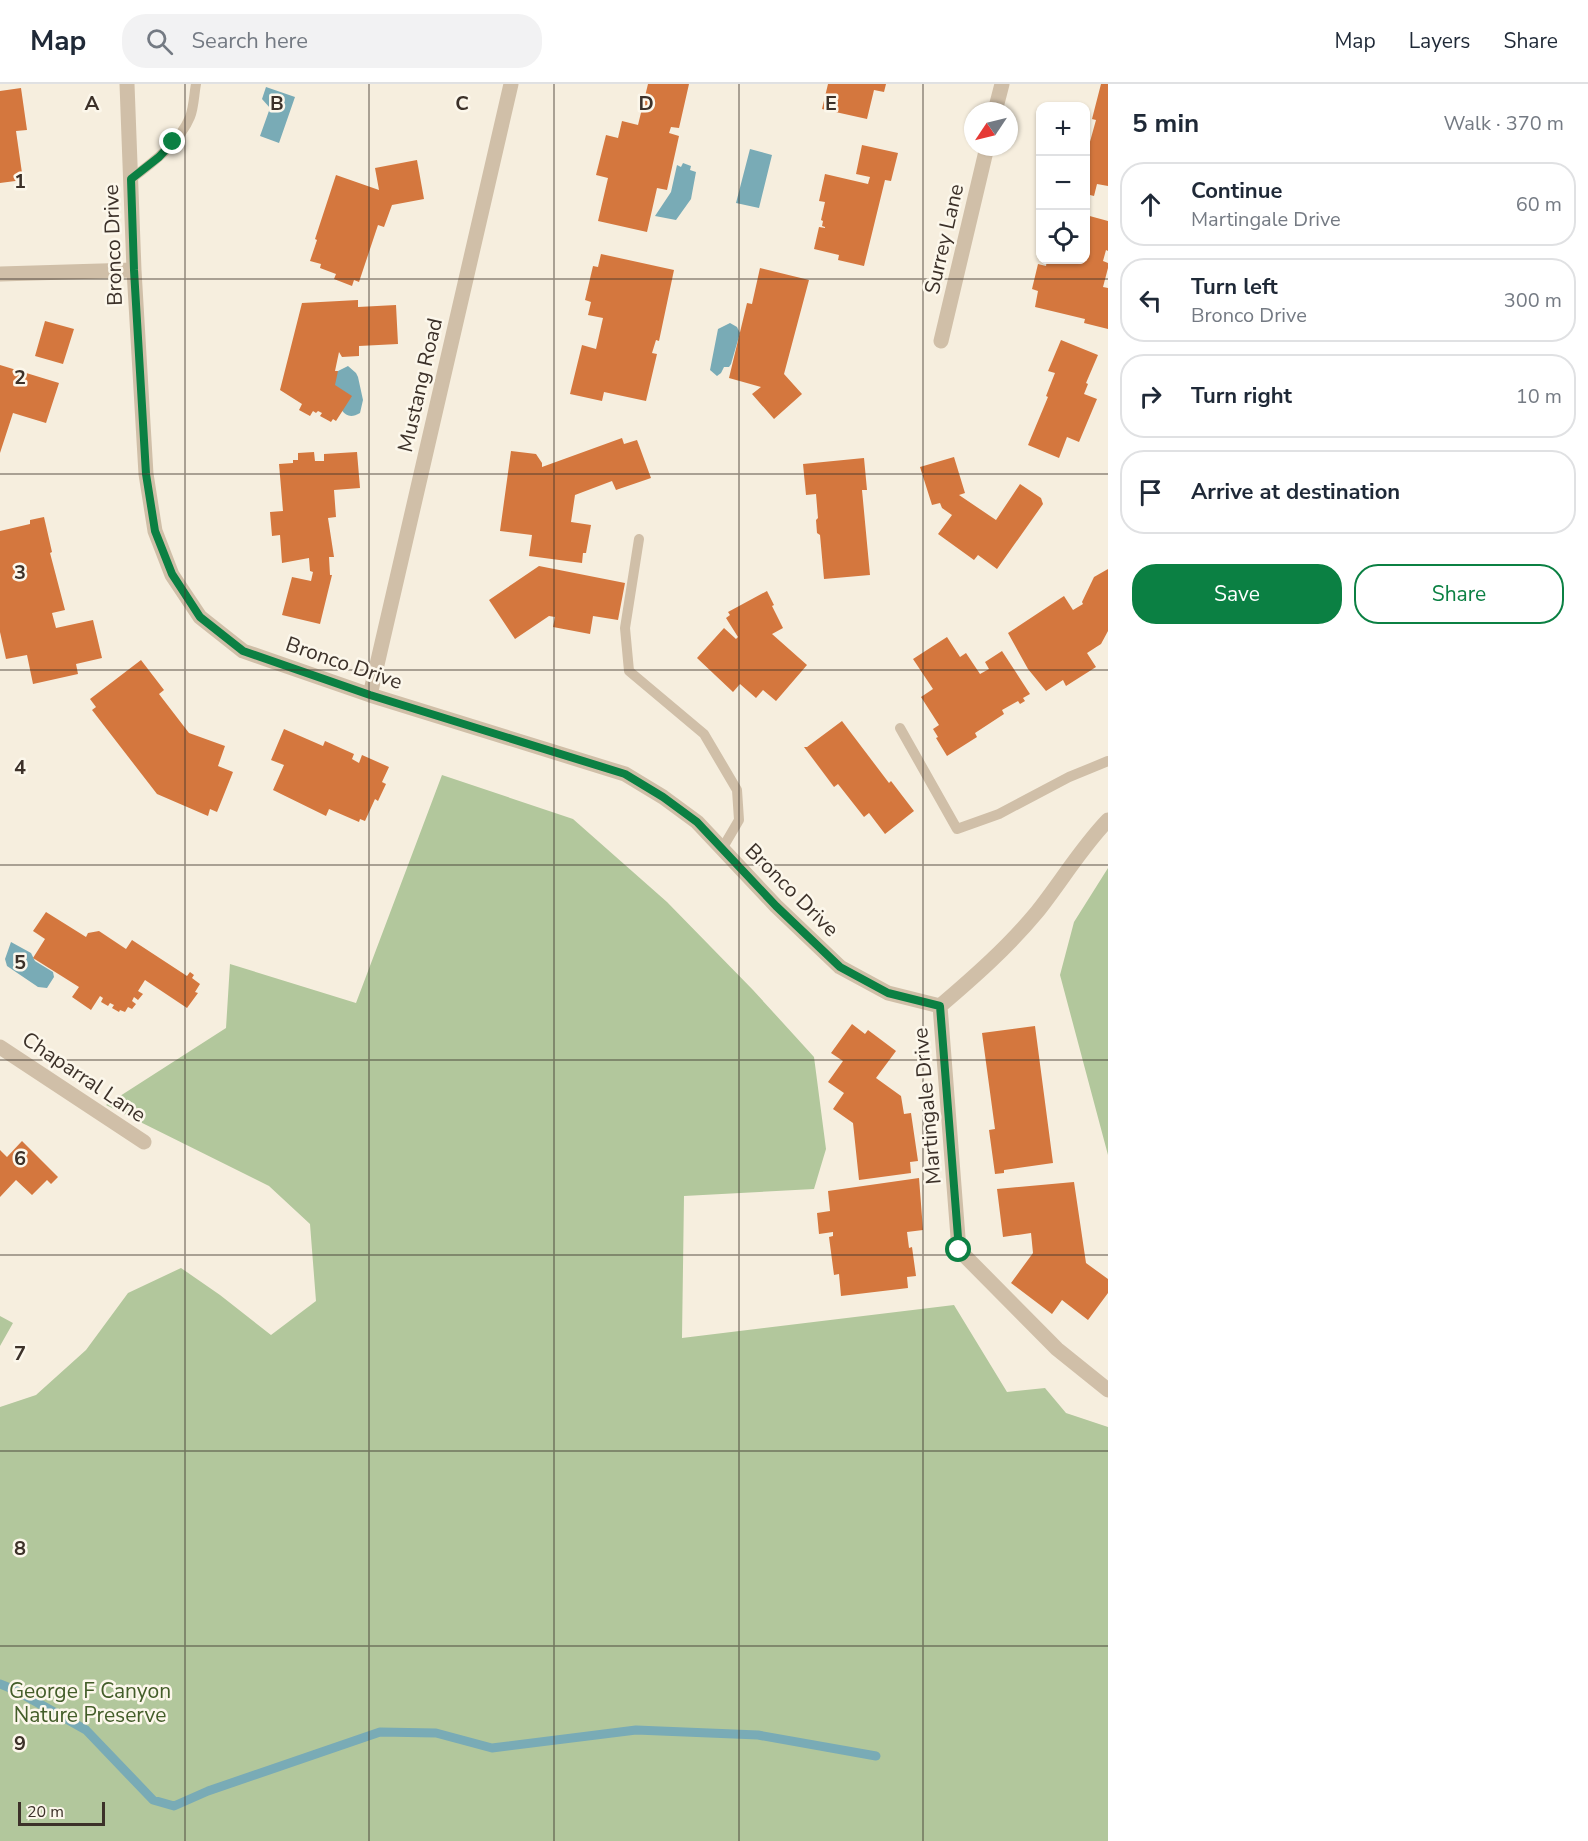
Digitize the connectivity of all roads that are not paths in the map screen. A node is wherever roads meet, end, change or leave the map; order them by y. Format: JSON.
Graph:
{"nodes":[{"id":1,"x":127,"y":84,"type":"edge"},
{"id":2,"x":196,"y":84,"type":"edge"},
{"id":3,"x":511,"y":84,"type":"edge"},
{"id":4,"x":1002,"y":84,"type":"edge"},
{"id":5,"x":997,"y":102,"type":"edge"},
{"id":6,"x":985,"y":156,"type":"edge"},
{"id":7,"x":131,"y":179,"type":"junction"},
{"id":8,"x":134,"y":270,"type":"junction"},
{"id":9,"x":0,"y":274,"type":"edge"},
{"id":10,"x":941,"y":341,"type":"dead end"},
{"id":11,"x":639,"y":539,"type":"dead end"},
{"id":12,"x":370,"y":695,"type":"junction"},
{"id":13,"x":900,"y":728,"type":"dead end"},
{"id":14,"x":1108,"y":761,"type":"edge"},
{"id":15,"x":1108,"y":820,"type":"edge"},
{"id":16,"x":722,"y":849,"type":"junction"},
{"id":17,"x":940,"y":1006,"type":"junction"},
{"id":18,"x":0,"y":1047,"type":"edge"},
{"id":19,"x":144,"y":1142,"type":"dead end"},
{"id":20,"x":1108,"y":1390,"type":"edge"}],
"edges":[{"from":1,"to":7,"type":"street","name":"Bronco Drive"},
{"from":2,"to":7,"type":"lane"},
{"from":3,"to":12,"type":"street","name":"Mustang Road"},
{"from":4,"to":5,"type":"street"},
{"from":6,"to":10,"type":"street","name":"Surrey Lane"},
{"from":7,"to":8,"type":"street","name":"Bronco Drive"},
{"from":8,"to":9,"type":"street"},
{"from":8,"to":12,"type":"street","name":"Bronco Drive"},
{"from":11,"to":16,"type":"lane"},
{"from":12,"to":16,"type":"street","name":"Bronco Drive"},
{"from":13,"to":14,"type":"lane"},
{"from":15,"to":17,"type":"street","name":"Martingale Drive"},
{"from":16,"to":17,"type":"street","name":"Bronco Drive"},
{"from":17,"to":20,"type":"street","name":"Martingale Drive"},
{"from":18,"to":19,"type":"street","name":"Chaparral Lane"}]}
